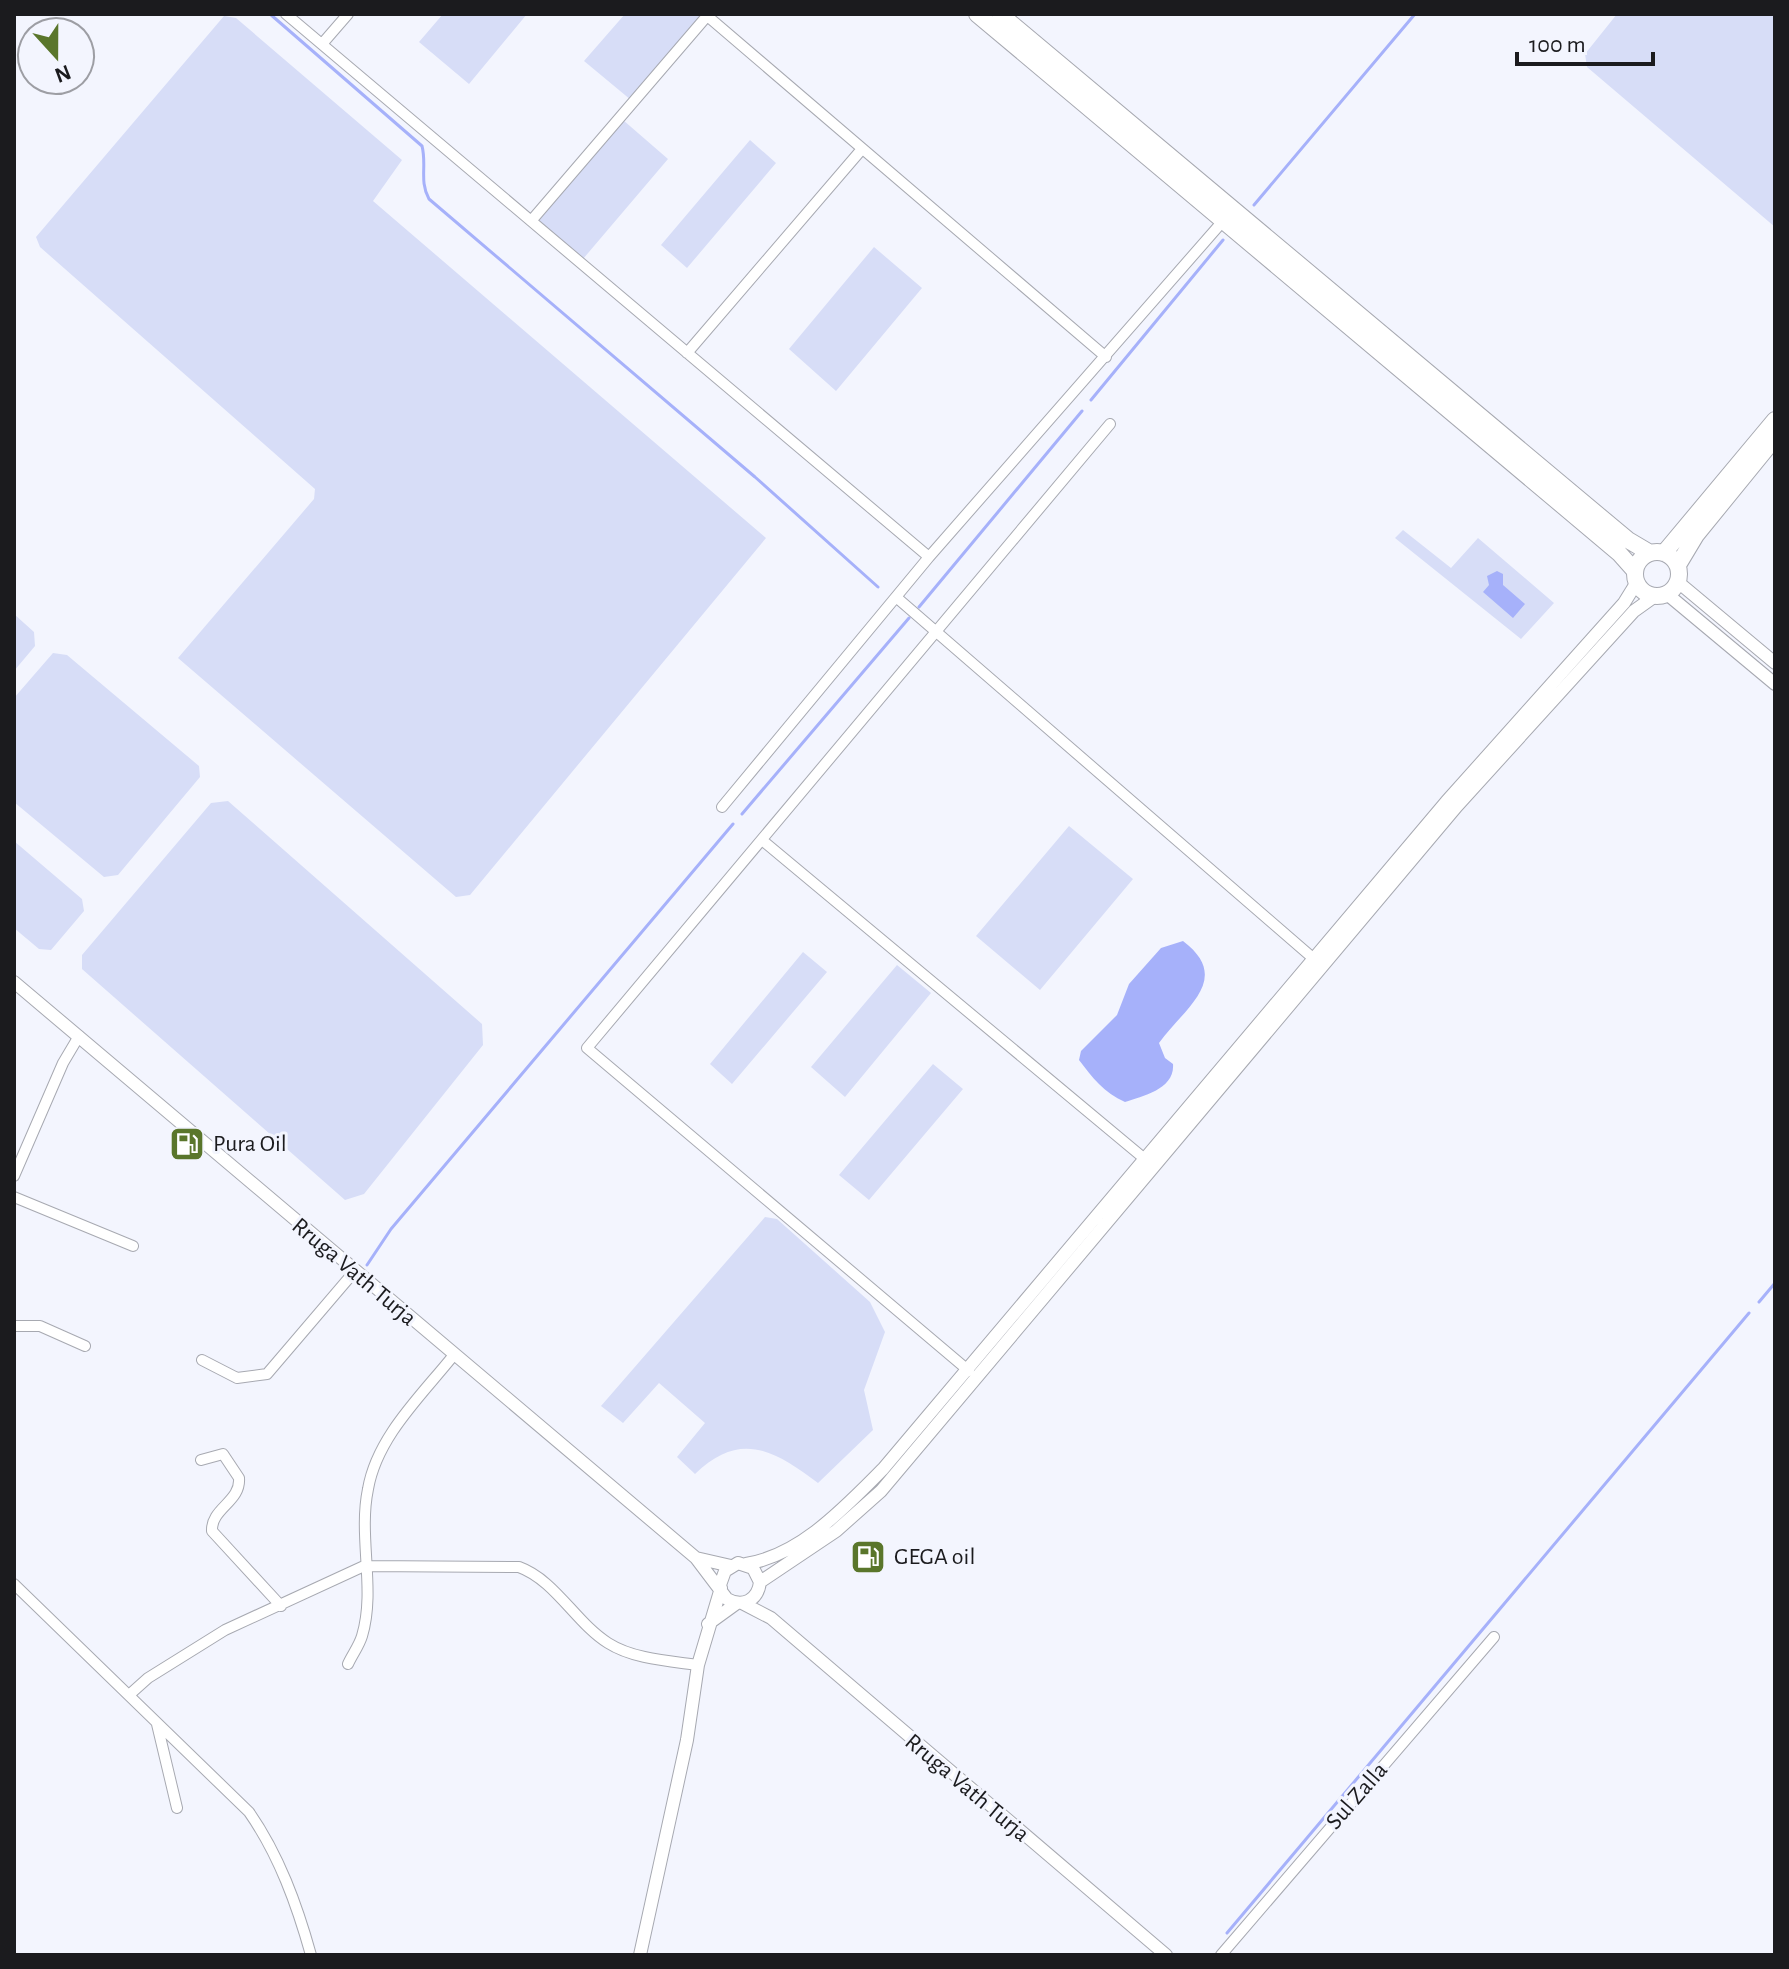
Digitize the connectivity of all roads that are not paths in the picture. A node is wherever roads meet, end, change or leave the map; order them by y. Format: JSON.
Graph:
{"nodes":[{"id":1,"x":286,"y":14,"type":"edge"},
{"id":2,"x":348,"y":14,"type":"edge"},
{"id":3,"x":977,"y":14,"type":"edge"},
{"id":4,"x":1000,"y":14,"type":"edge"},
{"id":5,"x":706,"y":15,"type":"edge"},
{"id":6,"x":322,"y":44,"type":"junction"},
{"id":7,"x":862,"y":149,"type":"junction"},
{"id":8,"x":531,"y":221,"type":"junction"},
{"id":9,"x":1223,"y":221,"type":"junction"},
{"id":10,"x":687,"y":353,"type":"junction"},
{"id":11,"x":1106,"y":357,"type":"junction"},
{"id":12,"x":1775,"y":420,"type":"edge"},
{"id":13,"x":1110,"y":424,"type":"dead end"},
{"id":14,"x":1775,"y":438,"type":"edge"},
{"id":15,"x":1657,"y":553,"type":"junction"},
{"id":16,"x":929,"y":557,"type":"junction"},
{"id":17,"x":1636,"y":577,"type":"junction"},
{"id":18,"x":1670,"y":584,"type":"junction"},
{"id":19,"x":896,"y":597,"type":"junction"},
{"id":20,"x":935,"y":631,"type":"junction"},
{"id":21,"x":1775,"y":663,"type":"edge"},
{"id":22,"x":1775,"y":684,"type":"edge"},
{"id":23,"x":722,"y":807,"type":"dead end"},
{"id":24,"x":762,"y":840,"type":"junction"},
{"id":25,"x":1314,"y":959,"type":"junction"},
{"id":26,"x":14,"y":982,"type":"edge"},
{"id":27,"x":79,"y":1036,"type":"junction"},
{"id":28,"x":1146,"y":1160,"type":"junction"},
{"id":29,"x":14,"y":1176,"type":"edge"},
{"id":30,"x":14,"y":1197,"type":"edge"},
{"id":31,"x":133,"y":1246,"type":"dead end"},
{"id":32,"x":354,"y":1272,"type":"junction"},
{"id":33,"x":14,"y":1326,"type":"edge"},
{"id":34,"x":85,"y":1346,"type":"dead end"},
{"id":35,"x":453,"y":1356,"type":"junction"},
{"id":36,"x":202,"y":1360,"type":"dead end"},
{"id":37,"x":969,"y":1371,"type":"junction"},
{"id":38,"x":201,"y":1460,"type":"dead end"},
{"id":39,"x":696,"y":1558,"type":"junction"},
{"id":40,"x":746,"y":1564,"type":"junction"},
{"id":41,"x":364,"y":1566,"type":"junction"},
{"id":42,"x":731,"y":1566,"type":"junction"},
{"id":43,"x":14,"y":1584,"type":"edge"},
{"id":44,"x":760,"y":1585,"type":"junction"},
{"id":45,"x":720,"y":1587,"type":"junction"},
{"id":46,"x":740,"y":1603,"type":"junction"},
{"id":47,"x":281,"y":1606,"type":"junction"},
{"id":48,"x":771,"y":1618,"type":"junction"},
{"id":49,"x":708,"y":1624,"type":"junction"},
{"id":50,"x":1494,"y":1637,"type":"dead end"},
{"id":51,"x":348,"y":1664,"type":"dead end"},
{"id":52,"x":698,"y":1665,"type":"junction"},
{"id":53,"x":129,"y":1695,"type":"junction"},
{"id":54,"x":157,"y":1722,"type":"junction"},
{"id":55,"x":177,"y":1808,"type":"dead end"},
{"id":56,"x":311,"y":1955,"type":"edge"},
{"id":57,"x":640,"y":1955,"type":"edge"},
{"id":58,"x":1166,"y":1955,"type":"edge"},
{"id":59,"x":1221,"y":1955,"type":"edge"}],
"edges":[{"from":1,"to":6,"type":"street"},
{"from":2,"to":6,"type":"street"},
{"from":3,"to":9,"type":"main road"},
{"from":4,"to":15,"type":"main road"},
{"from":5,"to":7,"type":"street"},
{"from":5,"to":8,"type":"street"},
{"from":6,"to":8,"type":"street"},
{"from":7,"to":10,"type":"street"},
{"from":7,"to":11,"type":"street"},
{"from":8,"to":10,"type":"street"},
{"from":9,"to":11,"type":"street"},
{"from":9,"to":17,"type":"main road"},
{"from":10,"to":16,"type":"street"},
{"from":11,"to":16,"type":"street"},
{"from":12,"to":15,"type":"main road"},
{"from":13,"to":20,"type":"street"},
{"from":14,"to":18,"type":"main road"},
{"from":15,"to":17,"type":"main road"},
{"from":15,"to":18,"type":"main road"},
{"from":16,"to":19,"type":"street"},
{"from":17,"to":18,"type":"main road"},
{"from":17,"to":25,"type":"street"},
{"from":18,"to":21,"type":"street"},
{"from":18,"to":22,"type":"street"},
{"from":18,"to":44,"type":"street"},
{"from":19,"to":20,"type":"street"},
{"from":19,"to":23,"type":"street"},
{"from":20,"to":24,"type":"street"},
{"from":20,"to":25,"type":"street"},
{"from":24,"to":28,"type":"street"},
{"from":24,"to":37,"type":"street"},
{"from":25,"to":28,"type":"street"},
{"from":26,"to":27,"type":"street","name":"Rruga Vath Turja"},
{"from":27,"to":29,"type":"street"},
{"from":27,"to":32,"type":"street","name":"Rruga Vath Turja"},
{"from":28,"to":37,"type":"street"},
{"from":30,"to":31,"type":"street"},
{"from":32,"to":35,"type":"street","name":"Rruga Vath Turja"},
{"from":32,"to":36,"type":"street"},
{"from":33,"to":34,"type":"street"},
{"from":35,"to":39,"type":"street","name":"Rruga Vath Turja"},
{"from":35,"to":41,"type":"street"},
{"from":37,"to":40,"type":"street"},
{"from":38,"to":47,"type":"street"},
{"from":39,"to":42,"type":"street","name":"Rruga Vath Turja"},
{"from":39,"to":45,"type":"street","name":"Rruga Vath Turja"},
{"from":40,"to":42,"type":"street","name":"Rruga Vath Turja"},
{"from":40,"to":44,"type":"street","name":"Rruga Vath Turja"},
{"from":41,"to":47,"type":"street"},
{"from":41,"to":51,"type":"street"},
{"from":41,"to":52,"type":"street"},
{"from":42,"to":45,"type":"street"},
{"from":43,"to":53,"type":"street"},
{"from":44,"to":46,"type":"street"},
{"from":44,"to":48,"type":"street","name":"Rruga Vath Turja"},
{"from":45,"to":46,"type":"street","name":"Rruga Vath Turja"},
{"from":45,"to":49,"type":"street"},
{"from":46,"to":48,"type":"street","name":"Rruga Vath Turja"},
{"from":46,"to":49,"type":"street"},
{"from":47,"to":53,"type":"street"},
{"from":48,"to":58,"type":"street","name":"Rruga Vath Turja"},
{"from":49,"to":52,"type":"street"},
{"from":50,"to":59,"type":"street","name":"Sul Zalla"},
{"from":52,"to":57,"type":"street"},
{"from":53,"to":54,"type":"street"},
{"from":54,"to":55,"type":"street"},
{"from":54,"to":56,"type":"street"}]}
